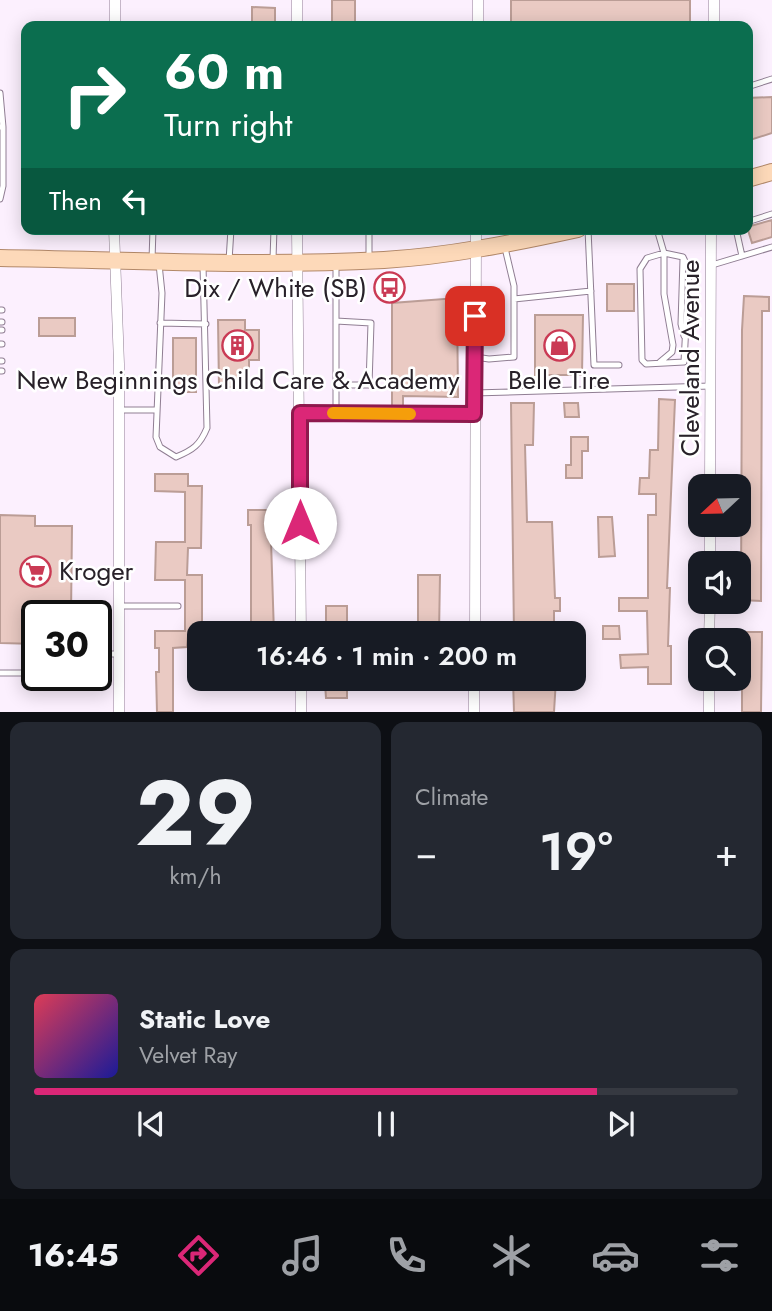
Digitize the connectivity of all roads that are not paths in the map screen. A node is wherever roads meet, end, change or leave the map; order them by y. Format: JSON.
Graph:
{"nodes":[{"id":1,"x":115,"y":0,"type":"edge"},
{"id":2,"x":297,"y":0,"type":"edge"},
{"id":3,"x":478,"y":0,"type":"edge"},
{"id":4,"x":714,"y":0,"type":"edge"},
{"id":5,"x":115,"y":21,"type":"edge"},
{"id":6,"x":297,"y":21,"type":"edge"},
{"id":7,"x":478,"y":21,"type":"edge"},
{"id":8,"x":714,"y":21,"type":"edge"},
{"id":9,"x":772,"y":79,"type":"edge"},
{"id":10,"x":753,"y":85,"type":"edge"},
{"id":11,"x":0,"y":93,"type":"edge"},
{"id":12,"x":2,"y":127,"type":"edge"},
{"id":13,"x":772,"y":172,"type":"edge"},
{"id":14,"x":753,"y":177,"type":"edge"},
{"id":15,"x":0,"y":199,"type":"edge"},
{"id":16,"x":772,"y":214,"type":"edge"},
{"id":17,"x":753,"y":220,"type":"edge"},
{"id":18,"x":114,"y":235,"type":"edge"},
{"id":19,"x":154,"y":235,"type":"edge"},
{"id":20,"x":231,"y":235,"type":"edge"},
{"id":21,"x":274,"y":235,"type":"edge"},
{"id":22,"x":297,"y":235,"type":"edge"},
{"id":23,"x":369,"y":235,"type":"edge"},
{"id":24,"x":476,"y":235,"type":"edge"},
{"id":25,"x":550,"y":235,"type":"edge"},
{"id":26,"x":588,"y":235,"type":"edge"},
{"id":27,"x":659,"y":235,"type":"edge"},
{"id":28,"x":711,"y":235,"type":"edge"},
{"id":29,"x":736,"y":235,"type":"edge"},
{"id":30,"x":504,"y":245,"type":"junction"},
{"id":31,"x":772,"y":247,"type":"edge"},
{"id":32,"x":477,"y":249,"type":"junction"},
{"id":33,"x":664,"y":253,"type":"junction"},
{"id":34,"x":742,"y":256,"type":"junction"},
{"id":35,"x":0,"y":258,"type":"edge"},
{"id":36,"x":115,"y":260,"type":"junction"},
{"id":37,"x":156,"y":260,"type":"junction"},
{"id":38,"x":369,"y":260,"type":"junction"},
{"id":39,"x":203,"y":261,"type":"junction"},
{"id":40,"x":229,"y":261,"type":"junction"},
{"id":41,"x":336,"y":261,"type":"junction"},
{"id":42,"x":273,"y":262,"type":"junction"},
{"id":43,"x":298,"y":262,"type":"junction"},
{"id":44,"x":712,"y":265,"type":"junction"},
{"id":45,"x":591,"y":291,"type":"junction"},
{"id":46,"x":514,"y":299,"type":"junction"},
{"id":47,"x":336,"y":321,"type":"junction"},
{"id":48,"x":160,"y":323,"type":"junction"},
{"id":49,"x":206,"y":324,"type":"junction"},
{"id":50,"x":475,"y":357,"type":"junction"},
{"id":51,"x":657,"y":364,"type":"junction"},
{"id":52,"x":619,"y":365,"type":"dead end"},
{"id":53,"x":336,"y":385,"type":"junction"},
{"id":54,"x":710,"y":386,"type":"junction"},
{"id":55,"x":474,"y":393,"type":"junction"},
{"id":56,"x":118,"y":410,"type":"junction"},
{"id":57,"x":156,"y":410,"type":"junction"},
{"id":58,"x":300,"y":413,"type":"junction"},
{"id":59,"x":336,"y":413,"type":"junction"},
{"id":60,"x":474,"y":414,"type":"junction"},
{"id":61,"x":710,"y":474,"type":"edge"},
{"id":62,"x":120,"y":606,"type":"junction"},
{"id":63,"x":178,"y":606,"type":"dead end"},
{"id":64,"x":301,"y":621,"type":"edge"},
{"id":65,"x":475,"y":621,"type":"edge"},
{"id":66,"x":112,"y":654,"type":"edge"},
{"id":67,"x":120,"y":654,"type":"junction"},
{"id":68,"x":0,"y":673,"type":"edge"},
{"id":69,"x":21,"y":673,"type":"edge"},
{"id":70,"x":301,"y":691,"type":"edge"},
{"id":71,"x":474,"y":691,"type":"edge"},
{"id":72,"x":709,"y":691,"type":"edge"},
{"id":73,"x":119,"y":712,"type":"edge"},
{"id":74,"x":301,"y":712,"type":"edge"},
{"id":75,"x":474,"y":712,"type":"edge"},
{"id":76,"x":709,"y":712,"type":"edge"}],
"edges":[{"from":1,"to":5,"type":"street"},
{"from":2,"to":6,"type":"street"},
{"from":3,"to":7,"type":"street"},
{"from":4,"to":8,"type":"street"},
{"from":9,"to":10,"type":"lane"},
{"from":11,"to":12,"type":"lane"},
{"from":12,"to":15,"type":"lane"},
{"from":13,"to":14,"type":"main road"},
{"from":16,"to":17,"type":"lane"},
{"from":18,"to":36,"type":"street"},
{"from":19,"to":37,"type":"lane"},
{"from":20,"to":40,"type":"lane"},
{"from":21,"to":42,"type":"lane"},
{"from":22,"to":43,"type":"street"},
{"from":23,"to":38,"type":"lane"},
{"from":24,"to":32,"type":"street"},
{"from":25,"to":30,"type":"main road"},
{"from":26,"to":45,"type":"lane"},
{"from":27,"to":33,"type":"lane"},
{"from":28,"to":44,"type":"street","name":"Cleveland Avenue"},
{"from":29,"to":34,"type":"lane"},
{"from":30,"to":32,"type":"main road"},
{"from":30,"to":46,"type":"lane"},
{"from":31,"to":34,"type":"lane"},
{"from":32,"to":38,"type":"main road"},
{"from":32,"to":50,"type":"street"},
{"from":33,"to":51,"type":"lane"},
{"from":33,"to":51,"type":"lane"},
{"from":33,"to":51,"type":"lane"},
{"from":34,"to":44,"type":"lane"},
{"from":35,"to":36,"type":"main road"},
{"from":36,"to":37,"type":"main road"},
{"from":36,"to":56,"type":"street"},
{"from":37,"to":39,"type":"main road"},
{"from":37,"to":48,"type":"lane"},
{"from":38,"to":41,"type":"main road"},
{"from":39,"to":40,"type":"main road"},
{"from":39,"to":49,"type":"lane"},
{"from":40,"to":42,"type":"main road"},
{"from":41,"to":43,"type":"main road"},
{"from":41,"to":47,"type":"lane"},
{"from":42,"to":43,"type":"main road"},
{"from":43,"to":58,"type":"street"},
{"from":44,"to":54,"type":"street","name":"Cleveland Avenue"},
{"from":45,"to":46,"type":"lane"},
{"from":45,"to":52,"type":"lane"},
{"from":46,"to":50,"type":"lane"},
{"from":47,"to":53,"type":"lane"},
{"from":47,"to":53,"type":"lane"},
{"from":48,"to":49,"type":"lane"},
{"from":48,"to":57,"type":"lane"},
{"from":49,"to":57,"type":"lane"},
{"from":50,"to":55,"type":"street"},
{"from":53,"to":59,"type":"lane"},
{"from":54,"to":55,"type":"lane"},
{"from":54,"to":61,"type":"street","name":"Cleveland Avenue"},
{"from":55,"to":60,"type":"street"},
{"from":56,"to":57,"type":"lane"},
{"from":56,"to":62,"type":"street"},
{"from":58,"to":59,"type":"lane"},
{"from":58,"to":64,"type":"street"},
{"from":59,"to":60,"type":"lane"},
{"from":60,"to":65,"type":"street"},
{"from":62,"to":63,"type":"lane"},
{"from":62,"to":67,"type":"street"},
{"from":66,"to":67,"type":"lane"},
{"from":67,"to":73,"type":"street"},
{"from":68,"to":69,"type":"lane"},
{"from":70,"to":74,"type":"street"},
{"from":71,"to":75,"type":"street"},
{"from":72,"to":76,"type":"street"}]}
